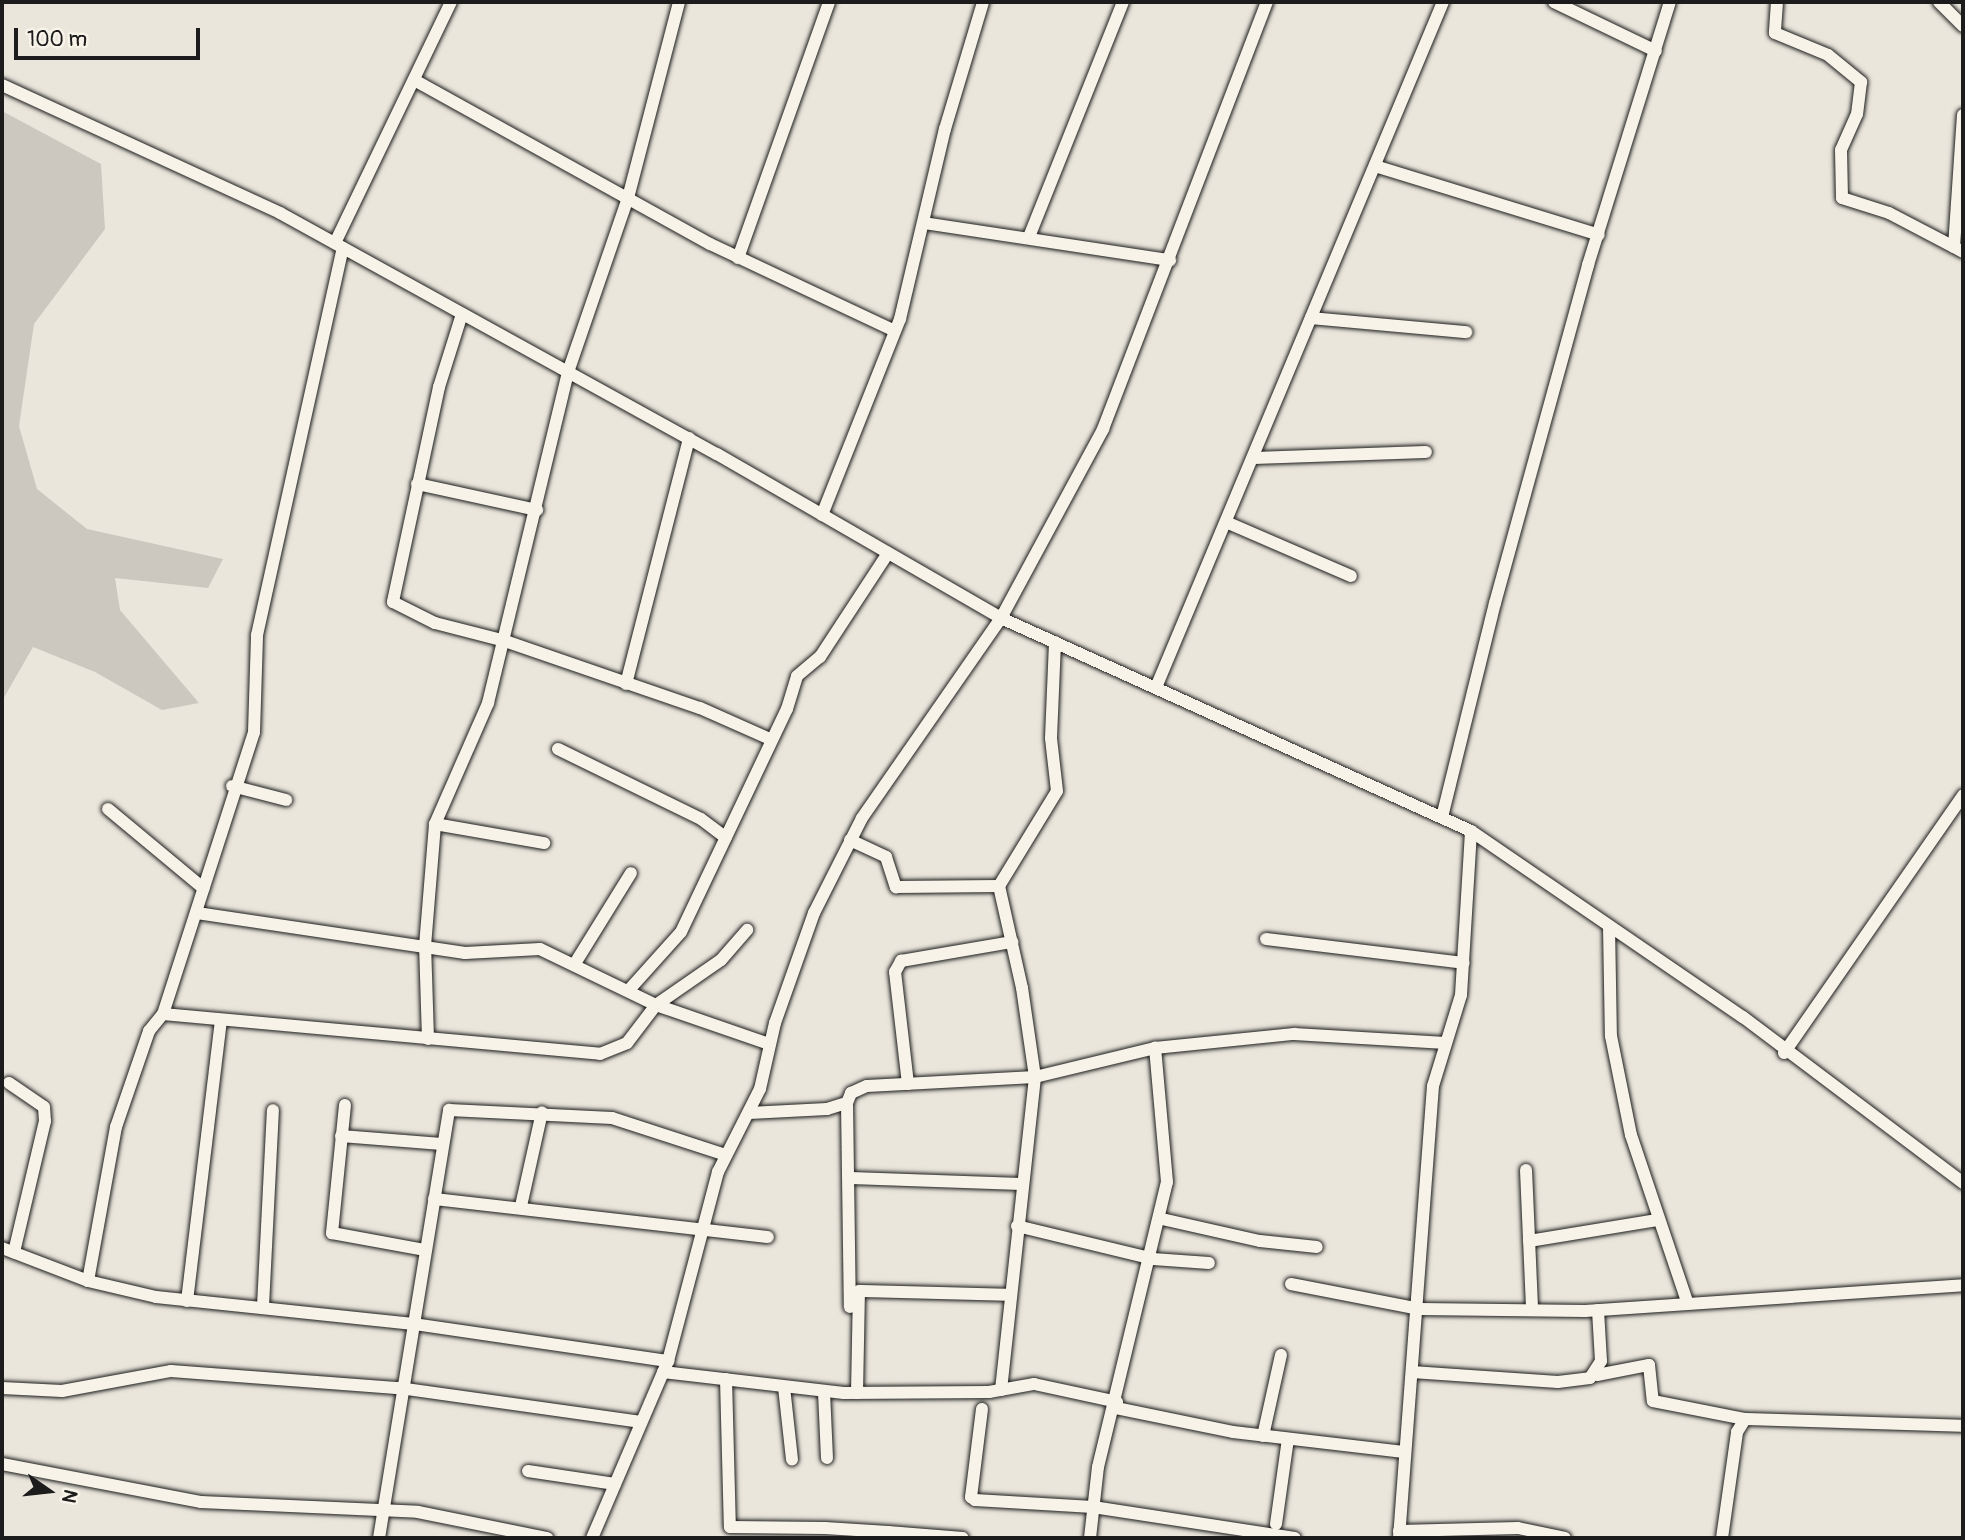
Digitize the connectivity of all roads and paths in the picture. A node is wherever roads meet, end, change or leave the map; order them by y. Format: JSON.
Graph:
{"nodes":[{"id":1,"x":451,"y":2,"type":"edge"},
{"id":2,"x":678,"y":2,"type":"edge"},
{"id":3,"x":829,"y":2,"type":"edge"},
{"id":4,"x":983,"y":2,"type":"edge"},
{"id":5,"x":1123,"y":2,"type":"edge"},
{"id":6,"x":1267,"y":2,"type":"edge"},
{"id":7,"x":1443,"y":2,"type":"edge"},
{"id":8,"x":1554,"y":2,"type":"edge"},
{"id":9,"x":1670,"y":2,"type":"edge"},
{"id":10,"x":1777,"y":2,"type":"edge"},
{"id":11,"x":1939,"y":2,"type":"edge"},
{"id":12,"x":1963,"y":26,"type":"edge"},
{"id":13,"x":1656,"y":51,"type":"junction"},
{"id":14,"x":414,"y":80,"type":"junction"},
{"id":15,"x":2,"y":85,"type":"edge"},
{"id":16,"x":1963,"y":115,"type":"edge"},
{"id":17,"x":1962,"y":139,"type":"edge"},
{"id":18,"x":1375,"y":166,"type":"junction"},
{"id":19,"x":628,"y":198,"type":"junction"},
{"id":20,"x":924,"y":223,"type":"junction"},
{"id":21,"x":1599,"y":235,"type":"junction"},
{"id":22,"x":1029,"y":237,"type":"junction"},
{"id":23,"x":339,"y":246,"type":"junction"},
{"id":24,"x":1959,"y":250,"type":"edge"},
{"id":25,"x":738,"y":258,"type":"junction"},
{"id":26,"x":1170,"y":260,"type":"junction"},
{"id":27,"x":462,"y":314,"type":"junction"},
{"id":28,"x":1311,"y":318,"type":"junction"},
{"id":29,"x":895,"y":331,"type":"junction"},
{"id":30,"x":1466,"y":332,"type":"dead end"},
{"id":31,"x":568,"y":372,"type":"junction"},
{"id":32,"x":689,"y":438,"type":"junction"},
{"id":33,"x":1426,"y":452,"type":"dead end"},
{"id":34,"x":1253,"y":458,"type":"junction"},
{"id":35,"x":417,"y":484,"type":"junction"},
{"id":36,"x":537,"y":510,"type":"junction"},
{"id":37,"x":822,"y":514,"type":"junction"},
{"id":38,"x":1226,"y":522,"type":"junction"},
{"id":39,"x":888,"y":553,"type":"junction"},
{"id":40,"x":1351,"y":576,"type":"dead end"},
{"id":41,"x":1001,"y":618,"type":"junction"},
{"id":42,"x":505,"y":641,"type":"junction"},
{"id":43,"x":1055,"y":642,"type":"junction"},
{"id":44,"x":626,"y":684,"type":"junction"},
{"id":45,"x":1157,"y":685,"type":"junction"},
{"id":46,"x":770,"y":740,"type":"junction"},
{"id":47,"x":558,"y":749,"type":"dead end"},
{"id":48,"x":232,"y":786,"type":"junction"},
{"id":49,"x":1963,"y":794,"type":"edge"},
{"id":50,"x":286,"y":800,"type":"dead end"},
{"id":51,"x":108,"y":809,"type":"dead end"},
{"id":52,"x":1442,"y":817,"type":"junction"},
{"id":53,"x":435,"y":824,"type":"junction"},
{"id":54,"x":1471,"y":831,"type":"junction"},
{"id":55,"x":726,"y":838,"type":"junction"},
{"id":56,"x":850,"y":840,"type":"junction"},
{"id":57,"x":544,"y":843,"type":"dead end"},
{"id":58,"x":631,"y":873,"type":"dead end"},
{"id":59,"x":999,"y":886,"type":"junction"},
{"id":60,"x":203,"y":888,"type":"junction"},
{"id":61,"x":197,"y":913,"type":"junction"},
{"id":62,"x":1609,"y":926,"type":"junction"},
{"id":63,"x":747,"y":930,"type":"dead end"},
{"id":64,"x":1266,"y":939,"type":"dead end"},
{"id":65,"x":1012,"y":942,"type":"junction"},
{"id":66,"x":425,"y":946,"type":"junction"},
{"id":67,"x":1464,"y":963,"type":"junction"},
{"id":68,"x":573,"y":965,"type":"junction"},
{"id":69,"x":628,"y":991,"type":"junction"},
{"id":70,"x":656,"y":1005,"type":"junction"},
{"id":71,"x":163,"y":1014,"type":"junction"},
{"id":72,"x":221,"y":1020,"type":"junction"},
{"id":73,"x":428,"y":1040,"type":"junction"},
{"id":74,"x":1446,"y":1043,"type":"junction"},
{"id":75,"x":769,"y":1044,"type":"junction"},
{"id":76,"x":1155,"y":1048,"type":"junction"},
{"id":77,"x":1784,"y":1053,"type":"junction"},
{"id":78,"x":1035,"y":1077,"type":"junction"},
{"id":79,"x":9,"y":1083,"type":"dead end"},
{"id":80,"x":908,"y":1084,"type":"junction"},
{"id":81,"x":847,"y":1103,"type":"junction"},
{"id":82,"x":345,"y":1105,"type":"dead end"},
{"id":83,"x":273,"y":1110,"type":"dead end"},
{"id":84,"x":542,"y":1112,"type":"junction"},
{"id":85,"x":749,"y":1113,"type":"junction"},
{"id":86,"x":341,"y":1136,"type":"junction"},
{"id":87,"x":442,"y":1144,"type":"junction"},
{"id":88,"x":726,"y":1154,"type":"junction"},
{"id":89,"x":1526,"y":1170,"type":"dead end"},
{"id":90,"x":850,"y":1178,"type":"junction"},
{"id":91,"x":1963,"y":1183,"type":"edge"},
{"id":92,"x":1022,"y":1184,"type":"junction"},
{"id":93,"x":434,"y":1199,"type":"junction"},
{"id":94,"x":521,"y":1206,"type":"junction"},
{"id":95,"x":1161,"y":1219,"type":"junction"},
{"id":96,"x":1657,"y":1220,"type":"junction"},
{"id":97,"x":1017,"y":1226,"type":"junction"},
{"id":98,"x":702,"y":1229,"type":"junction"},
{"id":99,"x":768,"y":1237,"type":"dead end"},
{"id":100,"x":1529,"y":1241,"type":"junction"},
{"id":101,"x":1317,"y":1247,"type":"dead end"},
{"id":102,"x":8,"y":1250,"type":"edge"},
{"id":103,"x":425,"y":1250,"type":"junction"},
{"id":104,"x":1153,"y":1259,"type":"junction"},
{"id":105,"x":1209,"y":1263,"type":"dead end"},
{"id":106,"x":88,"y":1281,"type":"junction"},
{"id":107,"x":1291,"y":1284,"type":"dead end"},
{"id":108,"x":1963,"y":1285,"type":"edge"},
{"id":109,"x":1010,"y":1295,"type":"junction"},
{"id":110,"x":187,"y":1301,"type":"junction"},
{"id":111,"x":1688,"y":1304,"type":"junction"},
{"id":112,"x":263,"y":1306,"type":"junction"},
{"id":113,"x":850,"y":1307,"type":"dead end"},
{"id":114,"x":1420,"y":1309,"type":"junction"},
{"id":115,"x":1532,"y":1310,"type":"junction"},
{"id":116,"x":1598,"y":1310,"type":"junction"},
{"id":117,"x":414,"y":1324,"type":"junction"},
{"id":118,"x":1280,"y":1355,"type":"dead end"},
{"id":119,"x":665,"y":1366,"type":"junction"},
{"id":120,"x":1412,"y":1373,"type":"junction"},
{"id":121,"x":1597,"y":1375,"type":"junction"},
{"id":122,"x":726,"y":1380,"type":"junction"},
{"id":123,"x":783,"y":1387,"type":"junction"},
{"id":124,"x":2,"y":1388,"type":"edge"},
{"id":125,"x":399,"y":1388,"type":"junction"},
{"id":126,"x":1001,"y":1390,"type":"junction"},
{"id":127,"x":824,"y":1392,"type":"junction"},
{"id":128,"x":857,"y":1393,"type":"junction"},
{"id":129,"x":1116,"y":1405,"type":"junction"},
{"id":130,"x":982,"y":1409,"type":"dead end"},
{"id":131,"x":1745,"y":1419,"type":"junction"},
{"id":132,"x":641,"y":1422,"type":"junction"},
{"id":133,"x":1963,"y":1426,"type":"edge"},
{"id":134,"x":1263,"y":1436,"type":"junction"},
{"id":135,"x":1287,"y":1439,"type":"junction"},
{"id":136,"x":1404,"y":1452,"type":"junction"},
{"id":137,"x":827,"y":1458,"type":"dead end"},
{"id":138,"x":792,"y":1460,"type":"dead end"},
{"id":139,"x":2,"y":1464,"type":"edge"},
{"id":140,"x":528,"y":1471,"type":"dead end"},
{"id":141,"x":615,"y":1485,"type":"junction"},
{"id":142,"x":1093,"y":1507,"type":"junction"},
{"id":143,"x":382,"y":1510,"type":"junction"},
{"id":144,"x":1276,"y":1524,"type":"dead end"},
{"id":145,"x":730,"y":1533,"type":"edge"},
{"id":146,"x":888,"y":1535,"type":"edge"},
{"id":147,"x":1399,"y":1535,"type":"edge"},
{"id":148,"x":1449,"y":1535,"type":"edge"},
{"id":149,"x":379,"y":1538,"type":"edge"},
{"id":150,"x":547,"y":1538,"type":"edge"},
{"id":151,"x":592,"y":1538,"type":"edge"},
{"id":152,"x":963,"y":1538,"type":"edge"},
{"id":153,"x":1090,"y":1538,"type":"edge"},
{"id":154,"x":1295,"y":1538,"type":"edge"},
{"id":155,"x":1565,"y":1538,"type":"edge"},
{"id":156,"x":1722,"y":1538,"type":"edge"}],
"edges":[{"from":1,"to":14,"type":"street"},
{"from":2,"to":19,"type":"street"},
{"from":3,"to":25,"type":"street"},
{"from":4,"to":20,"type":"street"},
{"from":5,"to":22,"type":"street"},
{"from":6,"to":26,"type":"street"},
{"from":7,"to":18,"type":"street"},
{"from":8,"to":13,"type":"street"},
{"from":9,"to":13,"type":"street"},
{"from":10,"to":24,"type":"street"},
{"from":11,"to":12,"type":"street"},
{"from":13,"to":21,"type":"street"},
{"from":14,"to":19,"type":"street"},
{"from":14,"to":23,"type":"street"},
{"from":15,"to":23,"type":"street"},
{"from":16,"to":17,"type":"street"},
{"from":17,"to":24,"type":"street"},
{"from":18,"to":21,"type":"street"},
{"from":18,"to":28,"type":"street"},
{"from":19,"to":25,"type":"street"},
{"from":19,"to":31,"type":"street"},
{"from":20,"to":22,"type":"street"},
{"from":20,"to":29,"type":"street"},
{"from":21,"to":52,"type":"street"},
{"from":22,"to":26,"type":"street"},
{"from":23,"to":27,"type":"street"},
{"from":23,"to":48,"type":"street"},
{"from":25,"to":29,"type":"street"},
{"from":26,"to":41,"type":"street"},
{"from":27,"to":31,"type":"street"},
{"from":27,"to":35,"type":"street"},
{"from":28,"to":30,"type":"street"},
{"from":28,"to":34,"type":"street"},
{"from":29,"to":37,"type":"street"},
{"from":31,"to":32,"type":"street"},
{"from":31,"to":36,"type":"street"},
{"from":32,"to":37,"type":"street"},
{"from":32,"to":44,"type":"street"},
{"from":33,"to":34,"type":"street"},
{"from":34,"to":38,"type":"street"},
{"from":35,"to":36,"type":"street"},
{"from":35,"to":42,"type":"street"},
{"from":36,"to":42,"type":"street"},
{"from":37,"to":39,"type":"street"},
{"from":38,"to":40,"type":"street"},
{"from":38,"to":45,"type":"street"},
{"from":39,"to":41,"type":"street"},
{"from":39,"to":46,"type":"street"},
{"from":41,"to":43,"type":"street"},
{"from":41,"to":56,"type":"street"},
{"from":42,"to":44,"type":"street"},
{"from":42,"to":53,"type":"street"},
{"from":43,"to":45,"type":"street"},
{"from":43,"to":59,"type":"street"},
{"from":44,"to":46,"type":"street"},
{"from":45,"to":52,"type":"street"},
{"from":46,"to":55,"type":"street"},
{"from":47,"to":55,"type":"street"},
{"from":48,"to":50,"type":"street"},
{"from":48,"to":60,"type":"street"},
{"from":49,"to":77,"type":"street"},
{"from":51,"to":60,"type":"street"},
{"from":52,"to":54,"type":"street"},
{"from":53,"to":57,"type":"street"},
{"from":53,"to":66,"type":"street"},
{"from":54,"to":62,"type":"street"},
{"from":54,"to":67,"type":"street"},
{"from":55,"to":69,"type":"street"},
{"from":56,"to":59,"type":"street"},
{"from":56,"to":75,"type":"street"},
{"from":58,"to":68,"type":"street"},
{"from":59,"to":65,"type":"street"},
{"from":60,"to":61,"type":"street"},
{"from":61,"to":66,"type":"street"},
{"from":61,"to":71,"type":"street"},
{"from":62,"to":77,"type":"street"},
{"from":62,"to":96,"type":"street"},
{"from":63,"to":70,"type":"street"},
{"from":64,"to":67,"type":"street"},
{"from":65,"to":78,"type":"street"},
{"from":65,"to":80,"type":"street"},
{"from":66,"to":68,"type":"street"},
{"from":66,"to":73,"type":"street"},
{"from":67,"to":74,"type":"street"},
{"from":68,"to":69,"type":"street"},
{"from":69,"to":70,"type":"street"},
{"from":70,"to":73,"type":"street"},
{"from":70,"to":75,"type":"street"},
{"from":71,"to":72,"type":"street"},
{"from":71,"to":106,"type":"street"},
{"from":72,"to":73,"type":"street"},
{"from":72,"to":110,"type":"street"},
{"from":74,"to":76,"type":"street"},
{"from":74,"to":114,"type":"street"},
{"from":75,"to":85,"type":"street"},
{"from":76,"to":78,"type":"street"},
{"from":76,"to":95,"type":"street"},
{"from":77,"to":91,"type":"street"},
{"from":78,"to":80,"type":"street"},
{"from":78,"to":92,"type":"street"},
{"from":79,"to":102,"type":"street"},
{"from":80,"to":81,"type":"street"},
{"from":81,"to":85,"type":"street"},
{"from":81,"to":90,"type":"street"},
{"from":82,"to":86,"type":"street"},
{"from":83,"to":112,"type":"street"},
{"from":84,"to":87,"type":"street"},
{"from":84,"to":88,"type":"street"},
{"from":84,"to":94,"type":"street"},
{"from":85,"to":88,"type":"street"},
{"from":86,"to":87,"type":"street"},
{"from":86,"to":103,"type":"street"},
{"from":87,"to":93,"type":"street"},
{"from":88,"to":98,"type":"street"},
{"from":89,"to":100,"type":"street"},
{"from":90,"to":92,"type":"street"},
{"from":90,"to":113,"type":"street"},
{"from":92,"to":97,"type":"street"},
{"from":93,"to":94,"type":"street"},
{"from":93,"to":103,"type":"street"},
{"from":94,"to":98,"type":"street"},
{"from":95,"to":101,"type":"street"},
{"from":95,"to":104,"type":"street"},
{"from":96,"to":100,"type":"street"},
{"from":96,"to":111,"type":"street"},
{"from":97,"to":104,"type":"street"},
{"from":97,"to":109,"type":"street"},
{"from":98,"to":99,"type":"street"},
{"from":98,"to":119,"type":"street"},
{"from":100,"to":115,"type":"street"},
{"from":102,"to":106,"type":"street"},
{"from":103,"to":117,"type":"street"},
{"from":104,"to":105,"type":"street"},
{"from":104,"to":129,"type":"street"},
{"from":106,"to":110,"type":"street"},
{"from":107,"to":114,"type":"street"},
{"from":108,"to":111,"type":"street"},
{"from":109,"to":126,"type":"street"},
{"from":109,"to":128,"type":"street"},
{"from":110,"to":112,"type":"street"},
{"from":111,"to":116,"type":"street"},
{"from":112,"to":117,"type":"street"},
{"from":114,"to":115,"type":"street"},
{"from":114,"to":120,"type":"street"},
{"from":115,"to":116,"type":"street"},
{"from":116,"to":121,"type":"street"},
{"from":117,"to":119,"type":"street"},
{"from":117,"to":125,"type":"street"},
{"from":118,"to":134,"type":"street"},
{"from":119,"to":122,"type":"street"},
{"from":119,"to":132,"type":"street"},
{"from":120,"to":121,"type":"street"},
{"from":120,"to":136,"type":"street"},
{"from":121,"to":131,"type":"street"},
{"from":122,"to":123,"type":"street"},
{"from":122,"to":145,"type":"street"},
{"from":123,"to":127,"type":"street"},
{"from":123,"to":138,"type":"street"},
{"from":124,"to":125,"type":"street"},
{"from":125,"to":132,"type":"street"},
{"from":125,"to":143,"type":"street"},
{"from":126,"to":128,"type":"street"},
{"from":126,"to":129,"type":"street"},
{"from":127,"to":128,"type":"street"},
{"from":127,"to":137,"type":"street"},
{"from":129,"to":134,"type":"street"},
{"from":129,"to":142,"type":"street"},
{"from":130,"to":142,"type":"street"},
{"from":131,"to":133,"type":"street"},
{"from":131,"to":156,"type":"street"},
{"from":132,"to":141,"type":"street"},
{"from":134,"to":135,"type":"street"},
{"from":135,"to":136,"type":"street"},
{"from":135,"to":144,"type":"street"},
{"from":136,"to":147,"type":"street"},
{"from":139,"to":143,"type":"street"},
{"from":140,"to":141,"type":"street"},
{"from":141,"to":151,"type":"street"},
{"from":142,"to":153,"type":"street"},
{"from":142,"to":154,"type":"street"},
{"from":143,"to":149,"type":"street"},
{"from":143,"to":150,"type":"street"},
{"from":145,"to":146,"type":"street"},
{"from":146,"to":152,"type":"street"},
{"from":147,"to":148,"type":"street"},
{"from":148,"to":155,"type":"street"}]}
